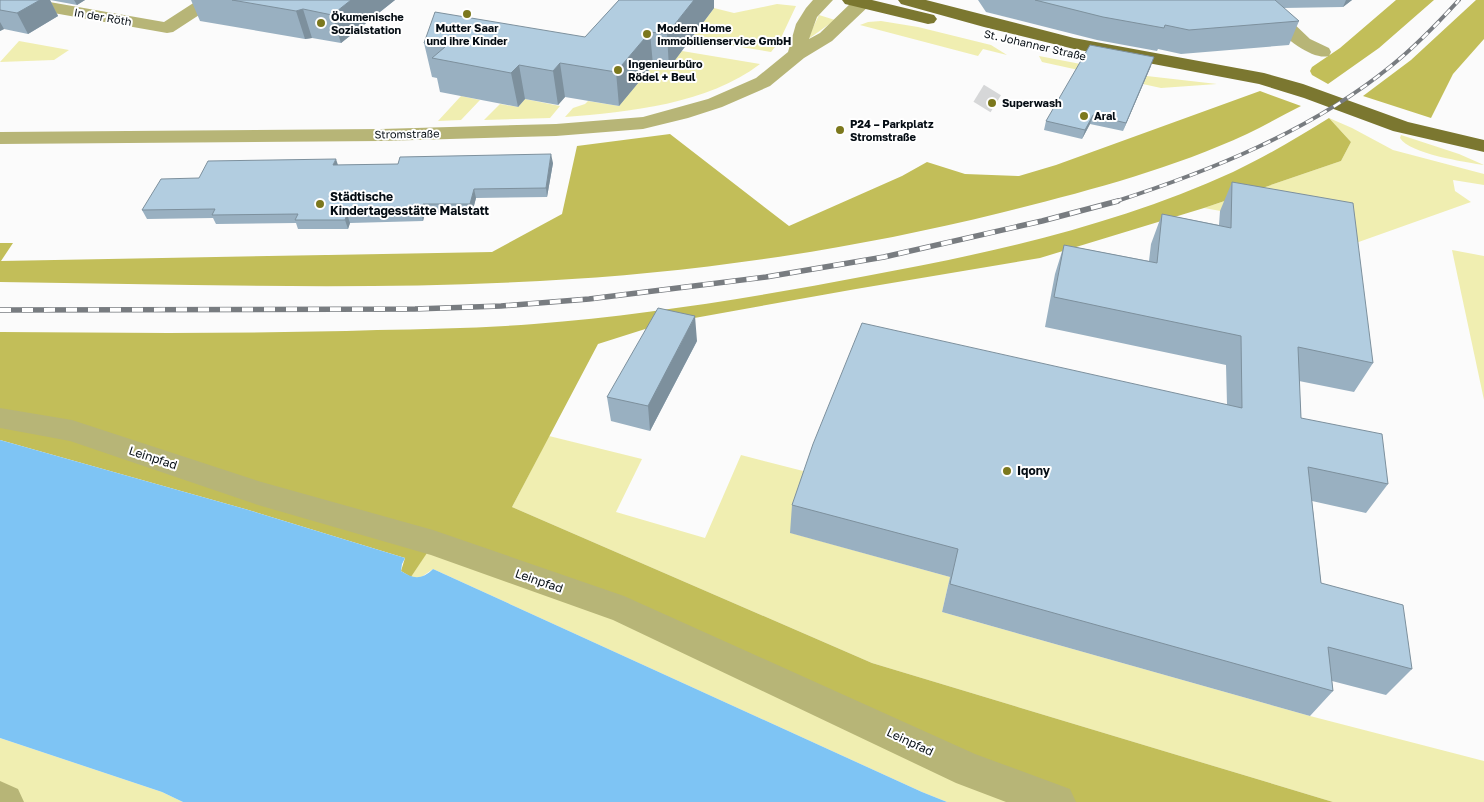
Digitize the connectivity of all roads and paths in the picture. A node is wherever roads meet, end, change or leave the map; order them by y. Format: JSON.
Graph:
{"nodes":[{"id":1,"x":8,"y":0,"type":"edge"},
{"id":2,"x":210,"y":0,"type":"edge"},
{"id":3,"x":824,"y":0,"type":"edge"},
{"id":4,"x":907,"y":0,"type":"edge"},
{"id":5,"x":1259,"y":0,"type":"edge"},
{"id":6,"x":859,"y":1,"type":"edge"},
{"id":7,"x":1322,"y":52,"type":"dead end"},
{"id":8,"x":797,"y":54,"type":"junction"},
{"id":9,"x":1280,"y":84,"type":"junction"},
{"id":10,"x":0,"y":138,"type":"edge"},
{"id":11,"x":1484,"y":146,"type":"edge"},
{"id":12,"x":0,"y":418,"type":"edge"},
{"id":13,"x":0,"y":800,"type":"edge"},
{"id":14,"x":5,"y":802,"type":"edge"},
{"id":15,"x":1057,"y":802,"type":"edge"}],
"edges":[{"from":1,"to":2,"type":"street","name":"In der Röth"},
{"from":3,"to":8,"type":"street"},
{"from":4,"to":9,"type":"main road","name":"St. Johanner Straße"},
{"from":5,"to":7,"type":"street"},
{"from":6,"to":8,"type":"street","name":"Stromstraße"},
{"from":6,"to":9,"type":"main road","name":"St. Johanner Straße"},
{"from":8,"to":10,"type":"street","name":"Stromstraße"},
{"from":9,"to":11,"type":"main road","name":"St. Johanner Straße"},
{"from":12,"to":15,"type":"street","name":"Leinpfad"},
{"from":13,"to":14,"type":"street"}]}
